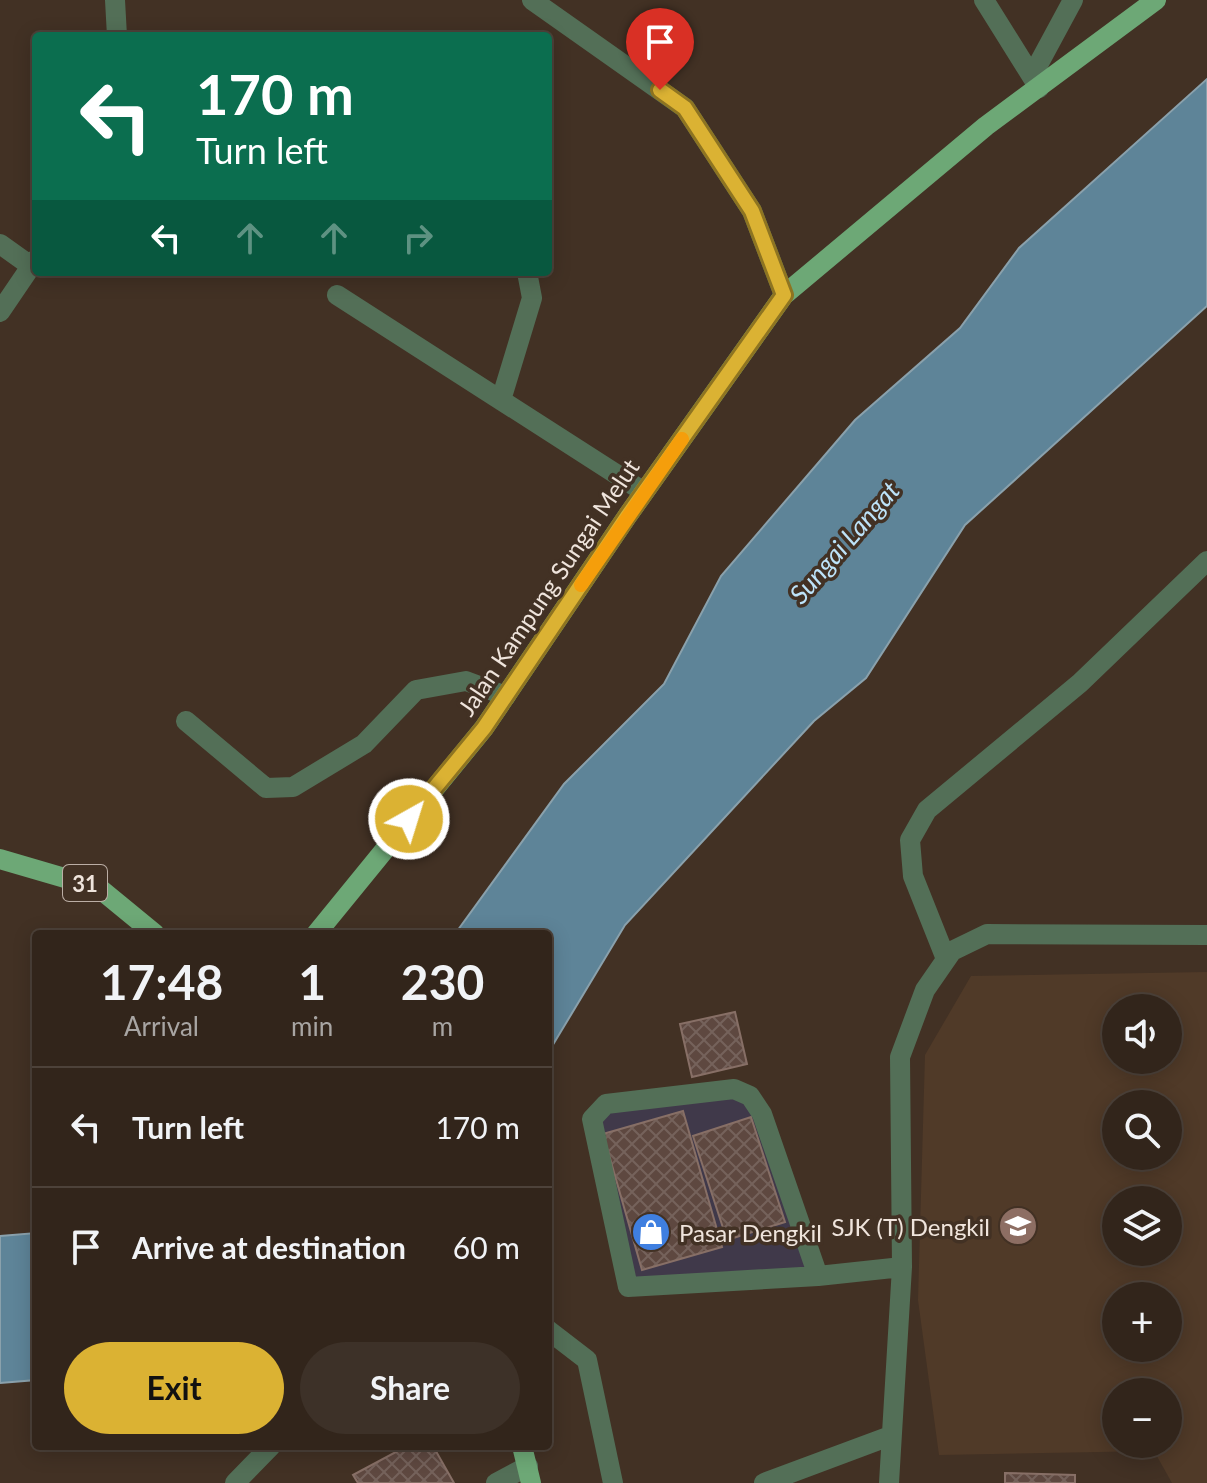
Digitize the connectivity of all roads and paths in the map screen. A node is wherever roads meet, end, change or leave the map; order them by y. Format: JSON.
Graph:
{"nodes":[{"id":1,"x":115,"y":0,"type":"edge"},
{"id":2,"x":532,"y":0,"type":"edge"},
{"id":3,"x":984,"y":0,"type":"edge"},
{"id":4,"x":1073,"y":0,"type":"edge"},
{"id":5,"x":1156,"y":0,"type":"edge"},
{"id":6,"x":117,"y":32,"type":"edge"},
{"id":7,"x":1035,"y":82,"type":"junction"},
{"id":8,"x":0,"y":244,"type":"edge"},
{"id":9,"x":32,"y":262,"type":"edge"},
{"id":10,"x":32,"y":266,"type":"edge"},
{"id":11,"x":528,"y":276,"type":"edge"},
{"id":12,"x":337,"y":295,"type":"dead end"},
{"id":13,"x":784,"y":295,"type":"junction"},
{"id":14,"x":0,"y":312,"type":"edge"},
{"id":15,"x":501,"y":400,"type":"junction"},
{"id":16,"x":644,"y":492,"type":"junction"},
{"id":17,"x":1207,"y":561,"type":"edge"},
{"id":18,"x":506,"y":696,"type":"junction"},
{"id":19,"x":186,"y":721,"type":"dead end"},
{"id":20,"x":0,"y":859,"type":"edge"},
{"id":21,"x":151,"y":930,"type":"edge"},
{"id":22,"x":319,"y":930,"type":"edge"},
{"id":23,"x":1207,"y":935,"type":"edge"},
{"id":24,"x":946,"y":959,"type":"junction"},
{"id":25,"x":902,"y":1267,"type":"junction"},
{"id":26,"x":818,"y":1276,"type":"junction"},
{"id":27,"x":552,"y":1333,"type":"edge"},
{"id":28,"x":890,"y":1436,"type":"junction"},
{"id":29,"x":267,"y":1450,"type":"edge"},
{"id":30,"x":527,"y":1465,"type":"edge"},
{"id":31,"x":778,"y":1481,"type":"edge"},
{"id":32,"x":235,"y":1483,"type":"edge"},
{"id":33,"x":496,"y":1483,"type":"edge"},
{"id":34,"x":613,"y":1483,"type":"edge"},
{"id":35,"x":889,"y":1483,"type":"edge"}],
"edges":[{"from":1,"to":6,"type":"street"},
{"from":2,"to":13,"type":"street"},
{"from":3,"to":7,"type":"street"},
{"from":4,"to":7,"type":"street"},
{"from":5,"to":7,"type":"main road","name":"Jalan Kampung Sungai Melut"},
{"from":7,"to":13,"type":"main road","name":"Jalan Kampung Sungai Melut"},
{"from":8,"to":9,"type":"street"},
{"from":10,"to":14,"type":"street"},
{"from":11,"to":15,"type":"street"},
{"from":12,"to":15,"type":"street"},
{"from":13,"to":16,"type":"main road","name":"Jalan Kampung Sungai Melut"},
{"from":15,"to":16,"type":"street"},
{"from":16,"to":18,"type":"main road","name":"Jalan Kampung Sungai Melut"},
{"from":17,"to":24,"type":"street"},
{"from":18,"to":19,"type":"street"},
{"from":18,"to":22,"type":"main road","name":"Jalan Kampung Sungai Melut"},
{"from":20,"to":21,"type":"main road","number":"31"},
{"from":23,"to":24,"type":"street"},
{"from":24,"to":25,"type":"street"},
{"from":25,"to":26,"type":"street"},
{"from":25,"to":28,"type":"street"},
{"from":26,"to":26,"type":"street"},
{"from":27,"to":34,"type":"street"},
{"from":28,"to":31,"type":"street"},
{"from":28,"to":35,"type":"street"},
{"from":29,"to":32,"type":"street"},
{"from":30,"to":33,"type":"street"}]}
